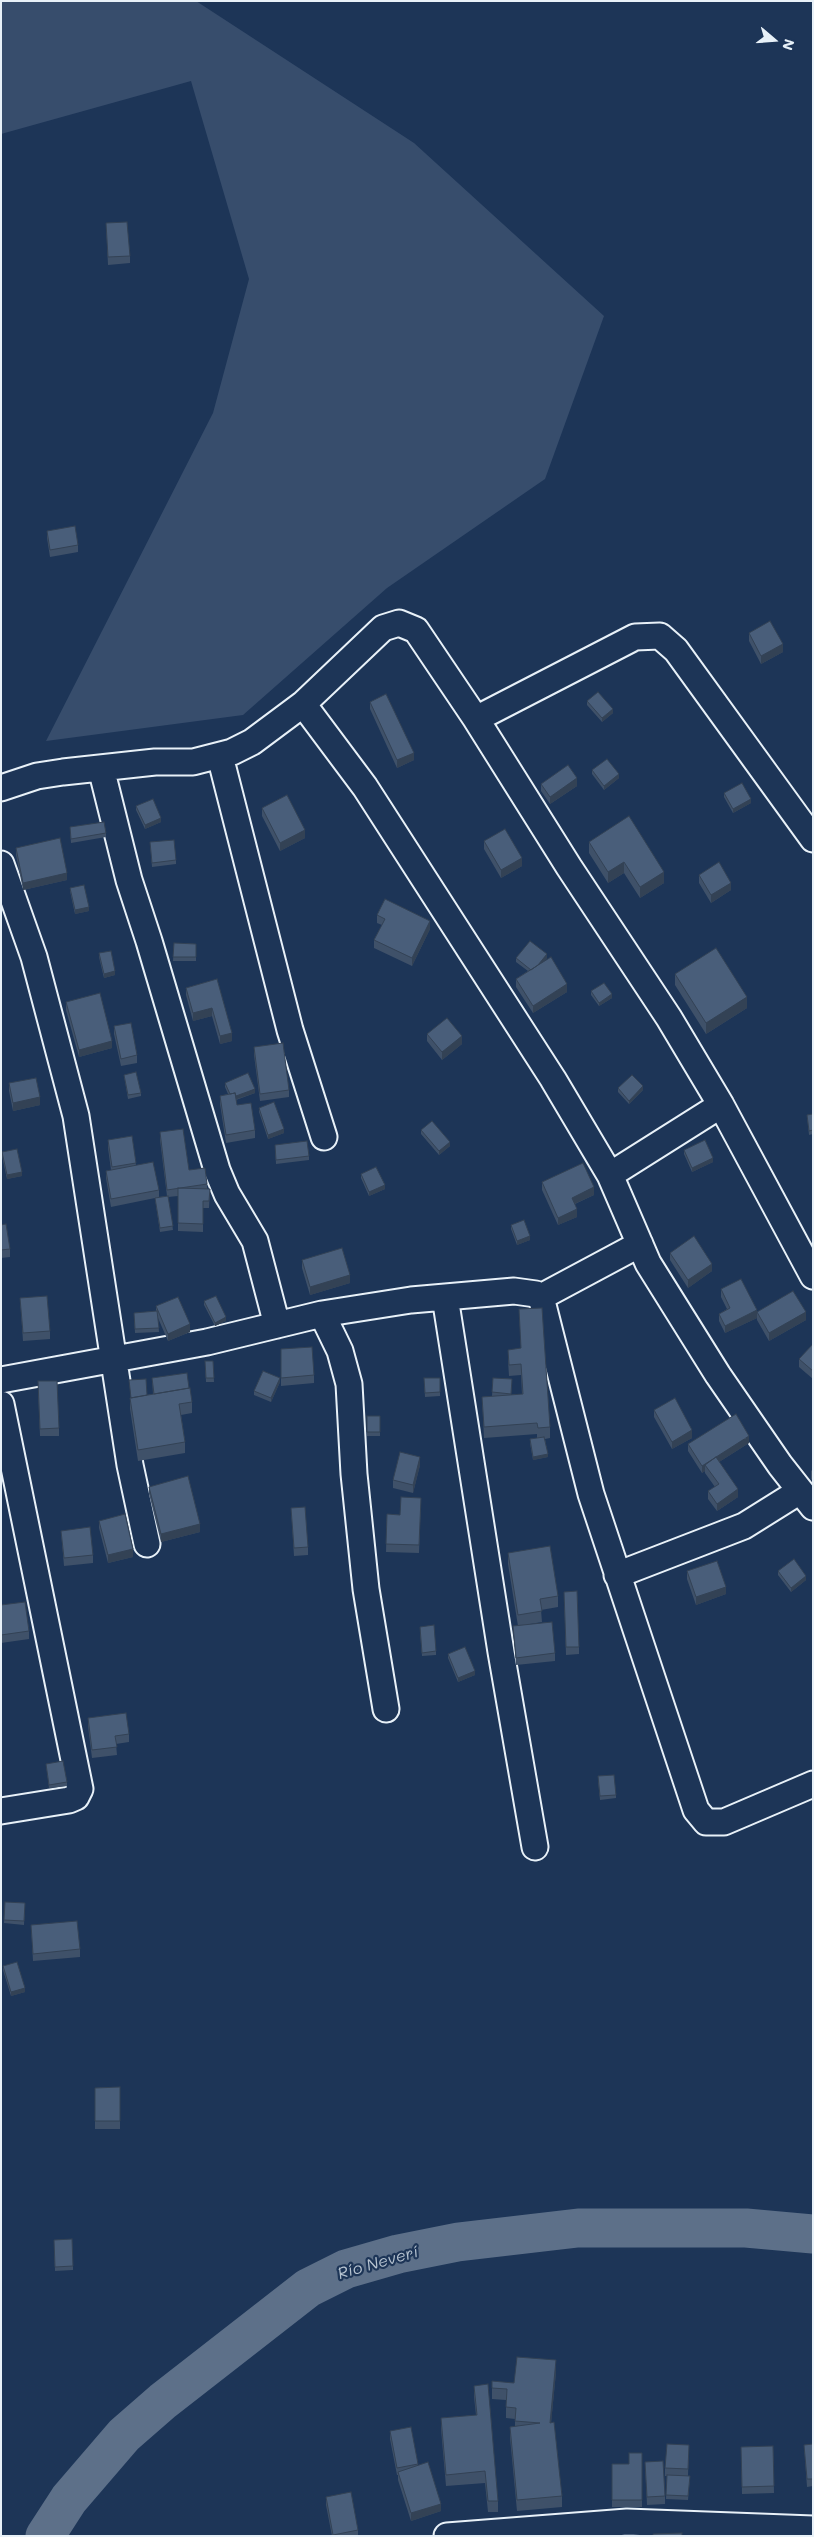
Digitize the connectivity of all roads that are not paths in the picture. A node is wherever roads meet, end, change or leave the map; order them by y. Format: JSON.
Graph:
{"nodes":[{"id":1,"x":303,"y":704,"type":"junction"},
{"id":2,"x":476,"y":719,"type":"junction"},
{"id":3,"x":220,"y":756,"type":"junction"},
{"id":4,"x":101,"y":768,"type":"junction"},
{"id":5,"x":1,"y":788,"type":"edge"},
{"id":6,"x":813,"y":840,"type":"edge"},
{"id":7,"x":1,"y":864,"type":"edge"},
{"id":8,"x":721,"y":1105,"type":"junction"},
{"id":9,"x":324,"y":1138,"type":"dead end"},
{"id":10,"x":610,"y":1175,"type":"junction"},
{"id":11,"x":640,"y":1244,"type":"junction"},
{"id":12,"x":813,"y":1276,"type":"edge"},
{"id":13,"x":445,"y":1297,"type":"junction"},
{"id":14,"x":541,"y":1297,"type":"junction"},
{"id":15,"x":322,"y":1314,"type":"junction"},
{"id":16,"x":277,"y":1325,"type":"junction"},
{"id":17,"x":115,"y":1359,"type":"junction"},
{"id":18,"x":1,"y":1380,"type":"edge"},
{"id":19,"x":1,"y":1404,"type":"edge"},
{"id":20,"x":806,"y":1499,"type":"edge"},
{"id":21,"x":146,"y":1544,"type":"dead end"},
{"id":22,"x":617,"y":1575,"type":"junction"},
{"id":23,"x":386,"y":1710,"type":"dead end"},
{"id":24,"x":813,"y":1784,"type":"edge"},
{"id":25,"x":1,"y":1811,"type":"edge"},
{"id":26,"x":535,"y":1847,"type":"dead end"},
{"id":27,"x":813,"y":2529,"type":"edge"},
{"id":28,"x":447,"y":2536,"type":"edge"}],
"edges":[{"from":1,"to":2,"type":"street"},
{"from":1,"to":3,"type":"street"},
{"from":1,"to":10,"type":"street"},
{"from":2,"to":6,"type":"street"},
{"from":2,"to":8,"type":"street"},
{"from":3,"to":4,"type":"street"},
{"from":3,"to":9,"type":"street"},
{"from":4,"to":5,"type":"street"},
{"from":4,"to":16,"type":"street"},
{"from":7,"to":17,"type":"street"},
{"from":8,"to":10,"type":"street"},
{"from":8,"to":12,"type":"street"},
{"from":10,"to":11,"type":"street"},
{"from":11,"to":14,"type":"street"},
{"from":11,"to":20,"type":"street"},
{"from":13,"to":14,"type":"street"},
{"from":13,"to":15,"type":"street"},
{"from":13,"to":26,"type":"street"},
{"from":14,"to":22,"type":"street"},
{"from":15,"to":16,"type":"street"},
{"from":15,"to":23,"type":"street"},
{"from":16,"to":17,"type":"street"},
{"from":17,"to":18,"type":"street"},
{"from":17,"to":21,"type":"street"},
{"from":19,"to":25,"type":"street"},
{"from":20,"to":22,"type":"street"},
{"from":22,"to":24,"type":"street"},
{"from":27,"to":28,"type":"street"}]}
